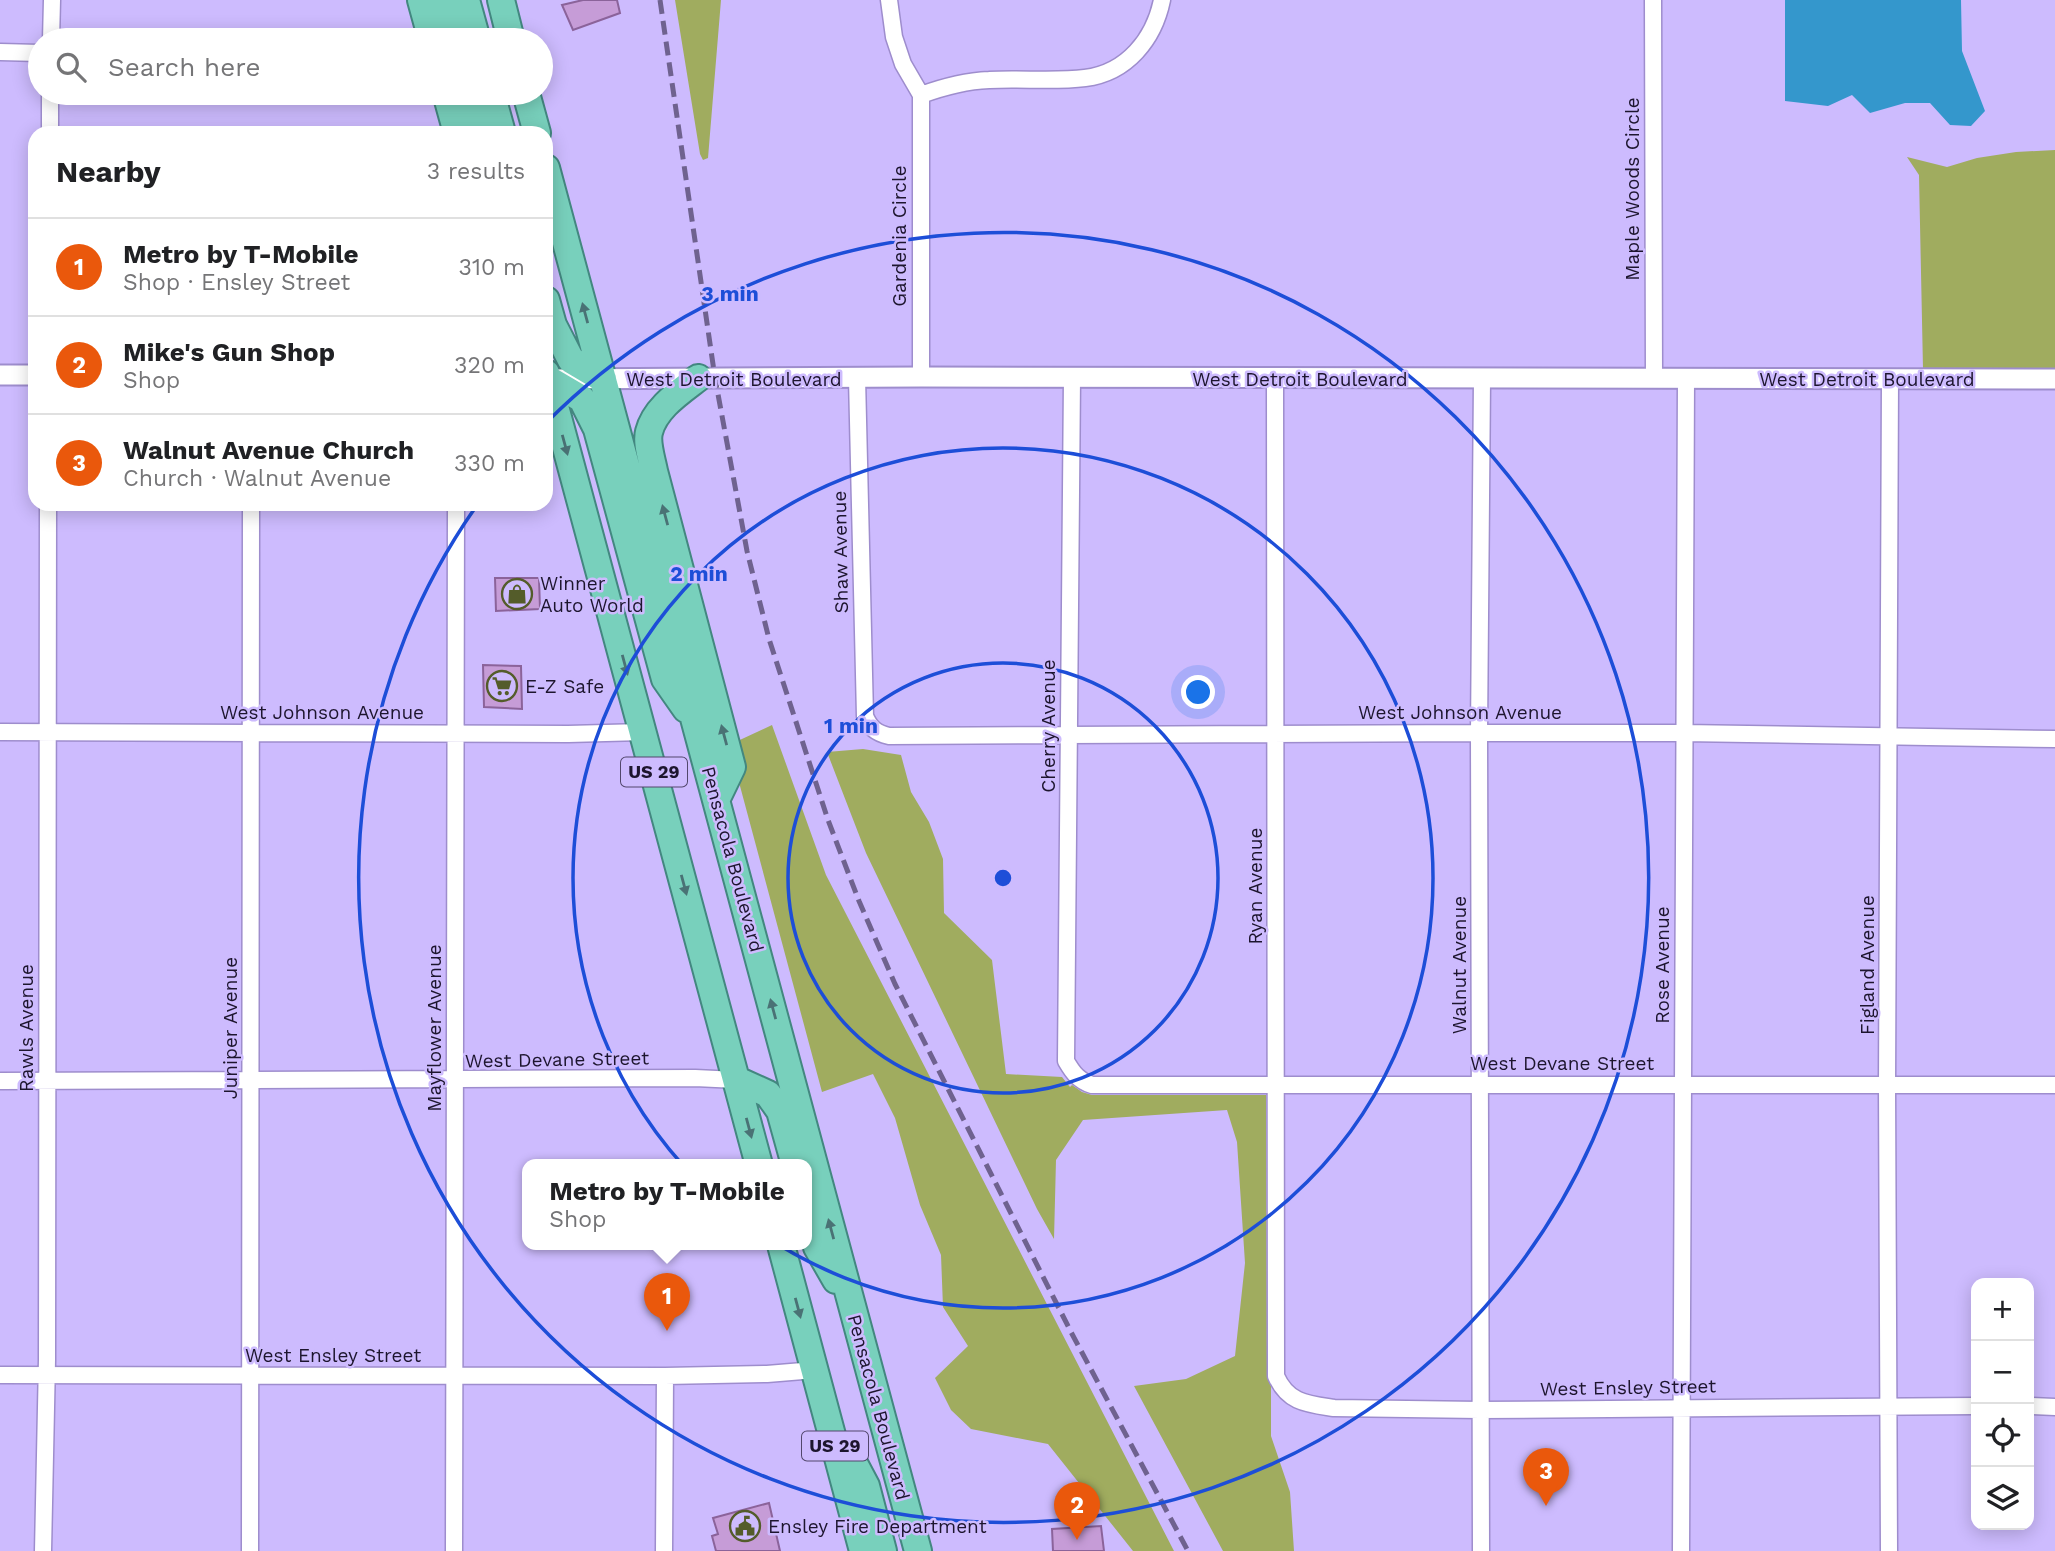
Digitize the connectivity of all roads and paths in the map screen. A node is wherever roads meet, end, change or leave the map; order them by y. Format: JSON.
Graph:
{"nodes":[{"id":1,"x":52,"y":0,"type":"edge"},
{"id":2,"x":421,"y":0,"type":"edge"},
{"id":3,"x":446,"y":0,"type":"edge"},
{"id":4,"x":466,"y":0,"type":"edge"},
{"id":5,"x":500,"y":0,"type":"edge"},
{"id":6,"x":889,"y":0,"type":"edge"},
{"id":7,"x":1162,"y":0,"type":"edge"},
{"id":8,"x":1653,"y":0,"type":"edge"},
{"id":9,"x":51,"y":28,"type":"edge"},
{"id":10,"x":429,"y":28,"type":"edge"},
{"id":11,"x":454,"y":28,"type":"edge"},
{"id":12,"x":474,"y":28,"type":"edge"},
{"id":13,"x":508,"y":28,"type":"edge"},
{"id":14,"x":0,"y":52,"type":"edge"},
{"id":15,"x":28,"y":53,"type":"edge"},
{"id":16,"x":921,"y":94,"type":"junction"},
{"id":17,"x":50,"y":105,"type":"edge"},
{"id":18,"x":449,"y":105,"type":"edge"},
{"id":19,"x":474,"y":105,"type":"edge"},
{"id":20,"x":494,"y":105,"type":"edge"},
{"id":21,"x":529,"y":105,"type":"edge"},
{"id":22,"x":50,"y":126,"type":"edge"},
{"id":23,"x":455,"y":126,"type":"edge"},
{"id":24,"x":480,"y":126,"type":"edge"},
{"id":25,"x":500,"y":126,"type":"edge"},
{"id":26,"x":535,"y":126,"type":"edge"},
{"id":27,"x":553,"y":194,"type":"edge"},
{"id":28,"x":553,"y":325,"type":"edge"},
{"id":29,"x":0,"y":375,"type":"edge"},
{"id":30,"x":28,"y":375,"type":"edge"},
{"id":31,"x":553,"y":377,"type":"edge"},
{"id":32,"x":921,"y":377,"type":"junction"},
{"id":33,"x":698,"y":378,"type":"junction"},
{"id":34,"x":856,"y":378,"type":"junction"},
{"id":35,"x":1072,"y":378,"type":"junction"},
{"id":36,"x":603,"y":379,"type":"junction"},
{"id":37,"x":1275,"y":379,"type":"junction"},
{"id":38,"x":1482,"y":379,"type":"junction"},
{"id":39,"x":1654,"y":379,"type":"junction"},
{"id":40,"x":1686,"y":379,"type":"junction"},
{"id":41,"x":1889,"y":379,"type":"junction"},
{"id":42,"x":2055,"y":379,"type":"edge"},
{"id":43,"x":553,"y":381,"type":"edge"},
{"id":44,"x":553,"y":399,"type":"edge"},
{"id":45,"x":48,"y":511,"type":"edge"},
{"id":46,"x":251,"y":511,"type":"edge"},
{"id":47,"x":456,"y":511,"type":"edge"},
{"id":48,"x":697,"y":724,"type":"junction"},
{"id":49,"x":869,"y":725,"type":"joint"},
{"id":50,"x":0,"y":732,"type":"edge"},
{"id":51,"x":47,"y":732,"type":"junction"},
{"id":52,"x":251,"y":732,"type":"junction"},
{"id":53,"x":643,"y":732,"type":"junction"},
{"id":54,"x":1275,"y":733,"type":"junction"},
{"id":55,"x":1479,"y":733,"type":"junction"},
{"id":56,"x":1684,"y":733,"type":"junction"},
{"id":57,"x":455,"y":734,"type":"junction"},
{"id":58,"x":1069,"y":735,"type":"junction"},
{"id":59,"x":1889,"y":736,"type":"junction"},
{"id":60,"x":2055,"y":739,"type":"edge"},
{"id":61,"x":717,"y":798,"type":"junction"},
{"id":62,"x":1073,"y":1073,"type":"joint"},
{"id":63,"x":737,"y":1080,"type":"junction"},
{"id":64,"x":0,"y":1081,"type":"edge"},
{"id":65,"x":455,"y":1081,"type":"junction"},
{"id":66,"x":47,"y":1082,"type":"junction"},
{"id":67,"x":251,"y":1082,"type":"junction"},
{"id":68,"x":1480,"y":1084,"type":"junction"},
{"id":69,"x":1683,"y":1084,"type":"junction"},
{"id":70,"x":1276,"y":1085,"type":"junction"},
{"id":71,"x":1887,"y":1086,"type":"junction"},
{"id":72,"x":2055,"y":1086,"type":"edge"},
{"id":73,"x":758,"y":1159,"type":"edge"},
{"id":74,"x":793,"y":1159,"type":"edge"},
{"id":75,"x":812,"y":1228,"type":"edge"},
{"id":76,"x":782,"y":1250,"type":"edge"},
{"id":77,"x":853,"y":1308,"type":"junction"},
{"id":78,"x":815,"y":1370,"type":"junction"},
{"id":79,"x":0,"y":1375,"type":"edge"},
{"id":80,"x":46,"y":1375,"type":"junction"},
{"id":81,"x":251,"y":1376,"type":"junction"},
{"id":82,"x":455,"y":1376,"type":"junction"},
{"id":83,"x":665,"y":1376,"type":"junction"},
{"id":84,"x":1284,"y":1391,"type":"joint"},
{"id":85,"x":1888,"y":1406,"type":"junction"},
{"id":86,"x":1971,"y":1406,"type":"edge"},
{"id":87,"x":2034,"y":1406,"type":"edge"},
{"id":88,"x":2055,"y":1406,"type":"edge"},
{"id":89,"x":825,"y":1407,"type":"junction"},
{"id":90,"x":1682,"y":1408,"type":"junction"},
{"id":91,"x":1480,"y":1410,"type":"junction"},
{"id":92,"x":43,"y":1551,"type":"edge"},
{"id":93,"x":250,"y":1551,"type":"edge"},
{"id":94,"x":454,"y":1551,"type":"edge"},
{"id":95,"x":664,"y":1551,"type":"edge"},
{"id":96,"x":863,"y":1551,"type":"edge"},
{"id":97,"x":883,"y":1551,"type":"edge"},
{"id":98,"x":918,"y":1551,"type":"edge"},
{"id":99,"x":1481,"y":1551,"type":"edge"},
{"id":100,"x":1682,"y":1551,"type":"edge"},
{"id":101,"x":1889,"y":1551,"type":"edge"}],
"edges":[{"from":1,"to":9,"type":"street"},
{"from":2,"to":10,"type":"highway"},
{"from":3,"to":11,"type":"highway"},
{"from":4,"to":12,"type":"highway"},
{"from":5,"to":13,"type":"highway"},
{"from":6,"to":16,"type":"street"},
{"from":7,"to":16,"type":"street"},
{"from":8,"to":39,"type":"street","name":"Maple Woods Circle"},
{"from":14,"to":15,"type":"street"},
{"from":16,"to":32,"type":"street","name":"Gardenia Circle"},
{"from":17,"to":22,"type":"street"},
{"from":18,"to":23,"type":"highway"},
{"from":19,"to":24,"type":"highway"},
{"from":20,"to":25,"type":"highway"},
{"from":21,"to":26,"type":"highway"},
{"from":36,"to":27,"type":"highway","name":"Pensacola Boulevard","number":"US 29","one_way":true},
{"from":28,"to":36,"type":"highway"},
{"from":29,"to":30,"type":"street"},
{"from":31,"to":36,"type":"street","name":"West Detroit Boulevard"},
{"from":32,"to":34,"type":"street","name":"West Detroit Boulevard"},
{"from":32,"to":35,"type":"street","name":"West Detroit Boulevard"},
{"from":33,"to":34,"type":"street","name":"West Detroit Boulevard"},
{"from":33,"to":36,"type":"street","name":"West Detroit Boulevard"},
{"from":61,"to":33,"type":"highway","one_way":true},
{"from":34,"to":49,"type":"street","name":"Shaw Avenue"},
{"from":35,"to":37,"type":"street","name":"West Detroit Boulevard"},
{"from":35,"to":58,"type":"street","name":"Cherry Avenue"},
{"from":36,"to":48,"type":"highway","name":"Pensacola Boulevard","number":"US 29"},
{"from":37,"to":38,"type":"street","name":"West Detroit Boulevard"},
{"from":37,"to":54,"type":"street","name":"Ryan Avenue"},
{"from":38,"to":39,"type":"street","name":"West Detroit Boulevard"},
{"from":38,"to":55,"type":"street","name":"Walnut Avenue"},
{"from":39,"to":40,"type":"street","name":"West Detroit Boulevard"},
{"from":40,"to":41,"type":"street","name":"West Detroit Boulevard"},
{"from":40,"to":56,"type":"street","name":"Rose Avenue"},
{"from":41,"to":42,"type":"street","name":"West Detroit Boulevard"},
{"from":41,"to":59,"type":"street","name":"Figland Avenue"},
{"from":43,"to":48,"type":"highway"},
{"from":44,"to":53,"type":"highway","number":"US 29","one_way":true},
{"from":45,"to":51,"type":"street","name":"Rawls Avenue"},
{"from":46,"to":52,"type":"street","name":"Juniper Avenue"},
{"from":47,"to":57,"type":"street","name":"Mayflower Avenue"},
{"from":48,"to":61,"type":"highway","name":"Pensacola Boulevard","number":"US 29"},
{"from":49,"to":58,"type":"street","name":"West Johnson Avenue"},
{"from":50,"to":51,"type":"street","name":"West Johnson Avenue"},
{"from":51,"to":52,"type":"street","name":"West Johnson Avenue"},
{"from":51,"to":66,"type":"street","name":"Rawls Avenue"},
{"from":52,"to":57,"type":"street","name":"West Johnson Avenue"},
{"from":52,"to":67,"type":"street","name":"Juniper Avenue"},
{"from":53,"to":57,"type":"street","name":"West Johnson Avenue"},
{"from":53,"to":63,"type":"highway","number":"US 29","one_way":true},
{"from":54,"to":55,"type":"street","name":"West Johnson Avenue"},
{"from":54,"to":58,"type":"street","name":"West Johnson Avenue"},
{"from":54,"to":70,"type":"street","name":"Ryan Avenue"},
{"from":55,"to":56,"type":"street","name":"West Johnson Avenue"},
{"from":55,"to":68,"type":"street","name":"Walnut Avenue"},
{"from":56,"to":59,"type":"street","name":"West Johnson Avenue"},
{"from":56,"to":69,"type":"street","name":"Rose Avenue"},
{"from":57,"to":65,"type":"street","name":"Mayflower Avenue"},
{"from":58,"to":62,"type":"street","name":"Cherry Avenue"},
{"from":59,"to":60,"type":"street","name":"West Johnson Avenue"},
{"from":59,"to":71,"type":"street","name":"Figland Avenue"},
{"from":77,"to":61,"type":"highway","name":"Pensacola Boulevard","number":"US 29","one_way":true},
{"from":62,"to":70,"type":"street","name":"West Devane Street"},
{"from":63,"to":65,"type":"street","name":"West Devane Street"},
{"from":63,"to":73,"type":"highway","number":"US 29","one_way":true},
{"from":63,"to":74,"type":"highway"},
{"from":64,"to":66,"type":"street","name":"West Devane Street"},
{"from":65,"to":67,"type":"street","name":"West Devane Street"},
{"from":65,"to":82,"type":"street","name":"Mayflower Avenue"},
{"from":66,"to":67,"type":"street","name":"West Devane Street"},
{"from":66,"to":80,"type":"street","name":"Rawls Avenue"},
{"from":67,"to":81,"type":"street","name":"Juniper Avenue"},
{"from":68,"to":69,"type":"street","name":"West Devane Street"},
{"from":68,"to":70,"type":"street","name":"West Devane Street"},
{"from":68,"to":91,"type":"street","name":"Walnut Avenue"},
{"from":69,"to":71,"type":"street","name":"West Devane Street"},
{"from":69,"to":90,"type":"street","name":"Rose Avenue"},
{"from":70,"to":84,"type":"street","name":"Ryan Avenue"},
{"from":71,"to":72,"type":"street","name":"West Devane Street"},
{"from":71,"to":85,"type":"street","name":"Figland Avenue"},
{"from":75,"to":77,"type":"highway"},
{"from":76,"to":78,"type":"highway","number":"US 29","one_way":true},
{"from":77,"to":98,"type":"highway","name":"Pensacola Boulevard","number":"US 29"},
{"from":78,"to":83,"type":"street","name":"West Ensley Street"},
{"from":78,"to":89,"type":"highway","number":"US 29"},
{"from":79,"to":80,"type":"street","name":"West Ensley Street"},
{"from":80,"to":81,"type":"street","name":"West Ensley Street"},
{"from":80,"to":92,"type":"street","name":"Rawls Avenue"},
{"from":81,"to":82,"type":"street","name":"West Ensley Street"},
{"from":81,"to":93,"type":"street","name":"Juniper Avenue"},
{"from":82,"to":83,"type":"street","name":"West Ensley Street"},
{"from":82,"to":94,"type":"street","name":"Mayflower Avenue"},
{"from":83,"to":95,"type":"street"},
{"from":84,"to":91,"type":"street","name":"West Ensley Street"},
{"from":85,"to":86,"type":"street","name":"West Ensley Street"},
{"from":85,"to":90,"type":"street","name":"West Ensley Street"},
{"from":85,"to":101,"type":"street","name":"Figland Avenue"},
{"from":87,"to":88,"type":"street"},
{"from":89,"to":96,"type":"highway","number":"US 29"},
{"from":89,"to":97,"type":"highway"},
{"from":90,"to":91,"type":"street","name":"West Ensley Street"},
{"from":90,"to":100,"type":"street","name":"Rose Avenue"},
{"from":91,"to":99,"type":"street","name":"Walnut Avenue"}]}
